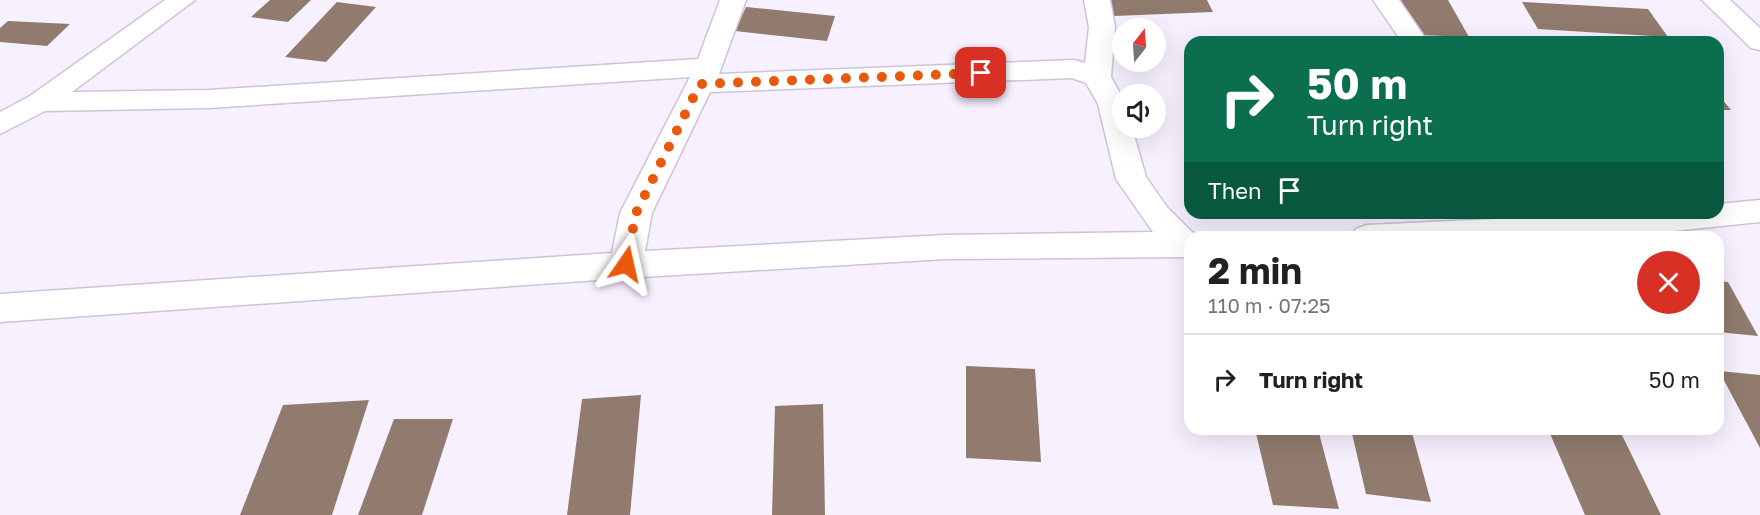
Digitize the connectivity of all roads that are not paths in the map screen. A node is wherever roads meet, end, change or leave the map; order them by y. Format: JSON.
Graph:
{"nodes":[{"id":1,"x":182,"y":0,"type":"edge"},
{"id":2,"x":733,"y":0,"type":"edge"},
{"id":3,"x":1096,"y":0,"type":"edge"},
{"id":4,"x":1386,"y":0,"type":"edge"},
{"id":5,"x":1715,"y":0,"type":"edge"},
{"id":6,"x":1411,"y":36,"type":"edge"},
{"id":7,"x":1760,"y":42,"type":"edge"},
{"id":8,"x":704,"y":75,"type":"junction"},
{"id":9,"x":1097,"y":77,"type":"junction"},
{"id":10,"x":40,"y":102,"type":"junction"},
{"id":11,"x":0,"y":124,"type":"edge"},
{"id":12,"x":1760,"y":211,"type":"edge"},
{"id":13,"x":1724,"y":213,"type":"edge"},
{"id":14,"x":1608,"y":219,"type":"edge"},
{"id":15,"x":1589,"y":220,"type":"edge"},
{"id":16,"x":1445,"y":231,"type":"edge"},
{"id":17,"x":1184,"y":241,"type":"edge"},
{"id":18,"x":1184,"y":244,"type":"edge"},
{"id":19,"x":626,"y":264,"type":"junction"},
{"id":20,"x":0,"y":308,"type":"edge"}],
"edges":[{"from":1,"to":10,"type":"street"},
{"from":2,"to":8,"type":"street"},
{"from":3,"to":9,"type":"street"},
{"from":4,"to":6,"type":"street"},
{"from":5,"to":7,"type":"street"},
{"from":8,"to":9,"type":"street"},
{"from":8,"to":10,"type":"street"},
{"from":8,"to":19,"type":"street"},
{"from":9,"to":17,"type":"street"},
{"from":10,"to":11,"type":"street"},
{"from":12,"to":13,"type":"street"},
{"from":14,"to":15,"type":"street"},
{"from":15,"to":16,"type":"street"},
{"from":18,"to":19,"type":"street"},
{"from":19,"to":20,"type":"street"}]}
